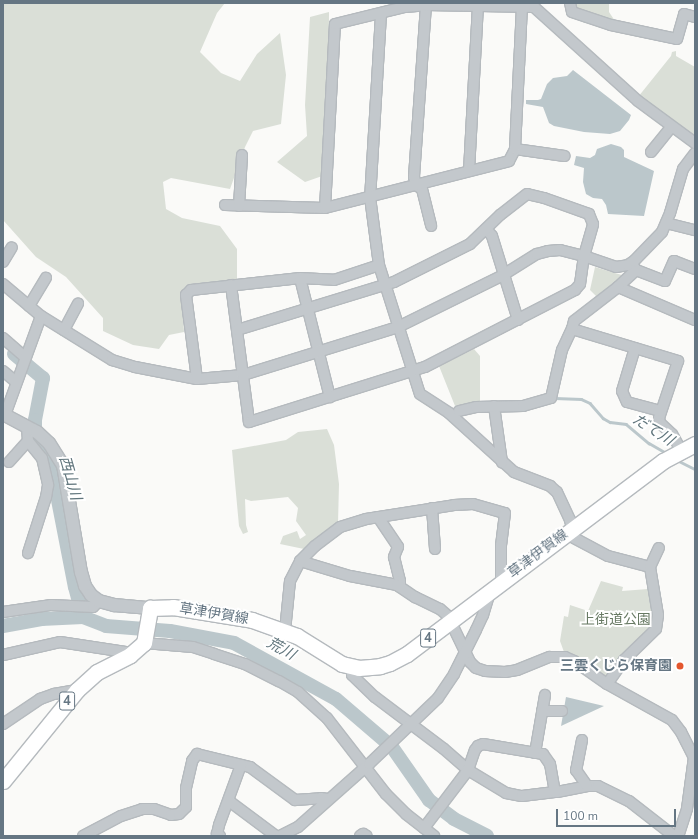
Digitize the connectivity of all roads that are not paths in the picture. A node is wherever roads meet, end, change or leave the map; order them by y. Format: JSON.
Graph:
{"nodes":[{"id":1,"x":570,"y":3,"type":"edge"},
{"id":2,"x":426,"y":5,"type":"junction"},
{"id":3,"x":478,"y":6,"type":"junction"},
{"id":4,"x":522,"y":6,"type":"junction"},
{"id":5,"x":381,"y":14,"type":"junction"},
{"id":6,"x":695,"y":17,"type":"edge"},
{"id":7,"x":671,"y":127,"type":"junction"},
{"id":8,"x":695,"y":143,"type":"edge"},
{"id":9,"x":515,"y":149,"type":"junction"},
{"id":10,"x":651,"y":152,"type":"dead end"},
{"id":11,"x":695,"y":154,"type":"edge"},
{"id":12,"x":242,"y":155,"type":"dead end"},
{"id":13,"x":565,"y":156,"type":"dead end"},
{"id":14,"x":469,"y":171,"type":"junction"},
{"id":15,"x":416,"y":185,"type":"junction"},
{"id":16,"x":370,"y":197,"type":"junction"},
{"id":17,"x":225,"y":205,"type":"dead end"},
{"id":18,"x":239,"y":206,"type":"junction"},
{"id":19,"x":325,"y":208,"type":"junction"},
{"id":20,"x":666,"y":223,"type":"junction"},
{"id":21,"x":431,"y":226,"type":"dead end"},
{"id":22,"x":486,"y":229,"type":"junction"},
{"id":23,"x":695,"y":230,"type":"edge"},
{"id":24,"x":12,"y":248,"type":"dead end"},
{"id":25,"x":584,"y":256,"type":"junction"},
{"id":26,"x":3,"y":262,"type":"edge"},
{"id":27,"x":379,"y":265,"type":"junction"},
{"id":28,"x":634,"y":266,"type":"junction"},
{"id":29,"x":695,"y":269,"type":"edge"},
{"id":30,"x":503,"y":275,"type":"junction"},
{"id":31,"x":46,"y":278,"type":"dead end"},
{"id":32,"x":300,"y":278,"type":"junction"},
{"id":33,"x":3,"y":284,"type":"edge"},
{"id":34,"x":231,"y":284,"type":"junction"},
{"id":35,"x":385,"y":284,"type":"junction"},
{"id":36,"x":618,"y":287,"type":"junction"},
{"id":37,"x":78,"y":304,"type":"dead end"},
{"id":38,"x":29,"y":306,"type":"junction"},
{"id":39,"x":308,"y":309,"type":"junction"},
{"id":40,"x":41,"y":316,"type":"junction"},
{"id":41,"x":694,"y":317,"type":"edge"},
{"id":42,"x":518,"y":320,"type":"junction"},
{"id":43,"x":398,"y":327,"type":"junction"},
{"id":44,"x":572,"y":329,"type":"junction"},
{"id":45,"x":64,"y":330,"type":"junction"},
{"id":46,"x":237,"y":330,"type":"junction"},
{"id":47,"x":3,"y":338,"type":"edge"},
{"id":48,"x":635,"y":348,"type":"junction"},
{"id":49,"x":319,"y":352,"type":"junction"},
{"id":50,"x":24,"y":359,"type":"junction"},
{"id":51,"x":3,"y":370,"type":"edge"},
{"id":52,"x":412,"y":371,"type":"junction"},
{"id":53,"x":243,"y":375,"type":"junction"},
{"id":54,"x":197,"y":379,"type":"junction"},
{"id":55,"x":16,"y":382,"type":"junction"},
{"id":56,"x":330,"y":397,"type":"junction"},
{"id":57,"x":494,"y":406,"type":"junction"},
{"id":58,"x":459,"y":411,"type":"dead end"},
{"id":59,"x":661,"y":411,"type":"junction"},
{"id":60,"x":4,"y":415,"type":"edge"},
{"id":61,"x":27,"y":427,"type":"junction"},
{"id":62,"x":28,"y":441,"type":"junction"},
{"id":63,"x":695,"y":444,"type":"edge"},
{"id":64,"x":674,"y":455,"type":"junction"},
{"id":65,"x":9,"y":462,"type":"dead end"},
{"id":66,"x":502,"y":462,"type":"junction"},
{"id":67,"x":432,"y":508,"type":"junction"},
{"id":68,"x":378,"y":517,"type":"junction"},
{"id":69,"x":571,"y":529,"type":"junction"},
{"id":70,"x":659,"y":548,"type":"dead end"},
{"id":71,"x":435,"y":549,"type":"dead end"},
{"id":72,"x":28,"y":553,"type":"dead end"},
{"id":73,"x":300,"y":561,"type":"junction"},
{"id":74,"x":650,"y":567,"type":"junction"},
{"id":75,"x":496,"y":586,"type":"junction"},
{"id":76,"x":400,"y":587,"type":"junction"},
{"id":77,"x":99,"y":601,"type":"junction"},
{"id":78,"x":150,"y":611,"type":"junction"},
{"id":79,"x":3,"y":612,"type":"edge"},
{"id":80,"x":450,"y":621,"type":"junction"},
{"id":81,"x":285,"y":631,"type":"junction"},
{"id":82,"x":145,"y":640,"type":"junction"},
{"id":83,"x":465,"y":650,"type":"junction"},
{"id":84,"x":132,"y":653,"type":"junction"},
{"id":85,"x":3,"y":655,"type":"edge"},
{"id":86,"x":353,"y":667,"type":"junction"},
{"id":87,"x":607,"y":684,"type":"junction"},
{"id":88,"x":77,"y":690,"type":"junction"},
{"id":89,"x":545,"y":695,"type":"dead end"},
{"id":90,"x":542,"y":711,"type":"junction"},
{"id":91,"x":562,"y":711,"type":"dead end"},
{"id":92,"x":3,"y":724,"type":"edge"},
{"id":93,"x":406,"y":727,"type":"junction"},
{"id":94,"x":582,"y":740,"type":"dead end"},
{"id":95,"x":535,"y":753,"type":"junction"},
{"id":96,"x":694,"y":757,"type":"edge"},
{"id":97,"x":241,"y":765,"type":"junction"},
{"id":98,"x":367,"y":766,"type":"junction"},
{"id":99,"x":468,"y":770,"type":"junction"},
{"id":100,"x":3,"y":781,"type":"edge"},
{"id":101,"x":587,"y":786,"type":"junction"},
{"id":102,"x":555,"y":792,"type":"junction"},
{"id":103,"x":328,"y":800,"type":"junction"},
{"id":104,"x":229,"y":801,"type":"junction"},
{"id":105,"x":424,"y":828,"type":"junction"},
{"id":106,"x":294,"y":833,"type":"edge"},
{"id":107,"x":83,"y":836,"type":"edge"},
{"id":108,"x":220,"y":836,"type":"edge"},
{"id":109,"x":276,"y":836,"type":"edge"},
{"id":110,"x":280,"y":836,"type":"edge"},
{"id":111,"x":360,"y":836,"type":"edge"},
{"id":112,"x":367,"y":836,"type":"edge"},
{"id":113,"x":434,"y":836,"type":"edge"},
{"id":114,"x":674,"y":836,"type":"edge"},
{"id":115,"x":678,"y":836,"type":"edge"}],
"edges":[{"from":1,"to":6,"type":"street"},
{"from":2,"to":3,"type":"street"},
{"from":2,"to":5,"type":"street"},
{"from":2,"to":15,"type":"street"},
{"from":3,"to":4,"type":"street"},
{"from":3,"to":14,"type":"street"},
{"from":4,"to":7,"type":"street"},
{"from":4,"to":9,"type":"street"},
{"from":5,"to":16,"type":"street"},
{"from":5,"to":19,"type":"street"},
{"from":7,"to":8,"type":"street"},
{"from":7,"to":10,"type":"street"},
{"from":9,"to":13,"type":"street"},
{"from":9,"to":14,"type":"street"},
{"from":11,"to":20,"type":"street"},
{"from":12,"to":18,"type":"street"},
{"from":14,"to":15,"type":"street"},
{"from":15,"to":16,"type":"street"},
{"from":15,"to":21,"type":"street"},
{"from":16,"to":19,"type":"street"},
{"from":16,"to":27,"type":"street"},
{"from":17,"to":18,"type":"street"},
{"from":18,"to":19,"type":"street"},
{"from":20,"to":23,"type":"street"},
{"from":20,"to":28,"type":"street"},
{"from":22,"to":25,"type":"street"},
{"from":22,"to":30,"type":"street"},
{"from":22,"to":35,"type":"street"},
{"from":24,"to":26,"type":"street"},
{"from":25,"to":28,"type":"street"},
{"from":25,"to":30,"type":"street"},
{"from":25,"to":42,"type":"street"},
{"from":27,"to":32,"type":"street"},
{"from":27,"to":35,"type":"street"},
{"from":28,"to":29,"type":"street"},
{"from":28,"to":36,"type":"street"},
{"from":30,"to":42,"type":"street"},
{"from":30,"to":43,"type":"street"},
{"from":31,"to":38,"type":"street"},
{"from":32,"to":34,"type":"street"},
{"from":32,"to":39,"type":"street"},
{"from":33,"to":38,"type":"street"},
{"from":34,"to":46,"type":"street"},
{"from":34,"to":54,"type":"street"},
{"from":35,"to":39,"type":"street"},
{"from":35,"to":43,"type":"street"},
{"from":36,"to":41,"type":"street"},
{"from":36,"to":44,"type":"street"},
{"from":37,"to":45,"type":"street"},
{"from":38,"to":40,"type":"street"},
{"from":39,"to":46,"type":"street"},
{"from":39,"to":49,"type":"street"},
{"from":40,"to":45,"type":"street"},
{"from":40,"to":50,"type":"street"},
{"from":42,"to":52,"type":"street"},
{"from":43,"to":49,"type":"street"},
{"from":43,"to":52,"type":"street"},
{"from":44,"to":48,"type":"street"},
{"from":44,"to":57,"type":"street"},
{"from":45,"to":54,"type":"street"},
{"from":46,"to":53,"type":"street"},
{"from":47,"to":50,"type":"street"},
{"from":48,"to":59,"type":"street"},
{"from":48,"to":59,"type":"street"},
{"from":49,"to":53,"type":"street"},
{"from":49,"to":56,"type":"street"},
{"from":50,"to":55,"type":"street"},
{"from":51,"to":55,"type":"street"},
{"from":52,"to":56,"type":"street"},
{"from":52,"to":66,"type":"street"},
{"from":53,"to":54,"type":"street"},
{"from":53,"to":56,"type":"street"},
{"from":55,"to":60,"type":"street"},
{"from":57,"to":58,"type":"street"},
{"from":57,"to":66,"type":"street"},
{"from":59,"to":64,"type":"street"},
{"from":60,"to":61,"type":"street"},
{"from":61,"to":62,"type":"street"},
{"from":61,"to":77,"type":"street"},
{"from":62,"to":65,"type":"street"},
{"from":62,"to":72,"type":"street"},
{"from":63,"to":64,"type":"main road","name":"草津伊賀線","number":"4"},
{"from":64,"to":69,"type":"main road","name":"草津伊賀線","number":"4"},
{"from":66,"to":69,"type":"street"},
{"from":67,"to":68,"type":"street"},
{"from":67,"to":71,"type":"street"},
{"from":67,"to":75,"type":"street"},
{"from":68,"to":73,"type":"street"},
{"from":68,"to":76,"type":"street"},
{"from":69,"to":74,"type":"street"},
{"from":69,"to":75,"type":"main road","name":"草津伊賀線","number":"4"},
{"from":70,"to":74,"type":"street"},
{"from":73,"to":76,"type":"street"},
{"from":73,"to":81,"type":"street"},
{"from":74,"to":87,"type":"street"},
{"from":75,"to":80,"type":"main road","name":"草津伊賀線","number":"4"},
{"from":75,"to":83,"type":"street"},
{"from":76,"to":80,"type":"street"},
{"from":77,"to":78,"type":"street"},
{"from":77,"to":79,"type":"street"},
{"from":78,"to":81,"type":"main road","name":"草津伊賀線","number":"4"},
{"from":78,"to":82,"type":"main road"},
{"from":80,"to":83,"type":"street"},
{"from":80,"to":86,"type":"main road","name":"草津伊賀線","number":"4"},
{"from":81,"to":86,"type":"main road","name":"草津伊賀線","number":"4"},
{"from":82,"to":84,"type":"main road","number":"4"},
{"from":82,"to":98,"type":"street"},
{"from":83,"to":87,"type":"street"},
{"from":83,"to":93,"type":"street"},
{"from":84,"to":85,"type":"street"},
{"from":84,"to":88,"type":"main road","number":"4"},
{"from":86,"to":93,"type":"street"},
{"from":87,"to":96,"type":"street"},
{"from":88,"to":92,"type":"street"},
{"from":88,"to":100,"type":"main road","number":"4"},
{"from":89,"to":90,"type":"street"},
{"from":90,"to":91,"type":"street"},
{"from":90,"to":95,"type":"street"},
{"from":93,"to":98,"type":"street"},
{"from":93,"to":99,"type":"street"},
{"from":94,"to":101,"type":"street"},
{"from":95,"to":99,"type":"street"},
{"from":95,"to":102,"type":"street"},
{"from":96,"to":115,"type":"street"},
{"from":97,"to":103,"type":"street"},
{"from":97,"to":104,"type":"street"},
{"from":97,"to":107,"type":"street"},
{"from":98,"to":103,"type":"street"},
{"from":98,"to":105,"type":"street"},
{"from":99,"to":102,"type":"street"},
{"from":99,"to":105,"type":"street"},
{"from":101,"to":102,"type":"street"},
{"from":101,"to":114,"type":"street"},
{"from":103,"to":106,"type":"street"},
{"from":104,"to":108,"type":"street"},
{"from":104,"to":109,"type":"street"},
{"from":105,"to":113,"type":"street"},
{"from":106,"to":110,"type":"street"},
{"from":111,"to":112,"type":"street"}]}
